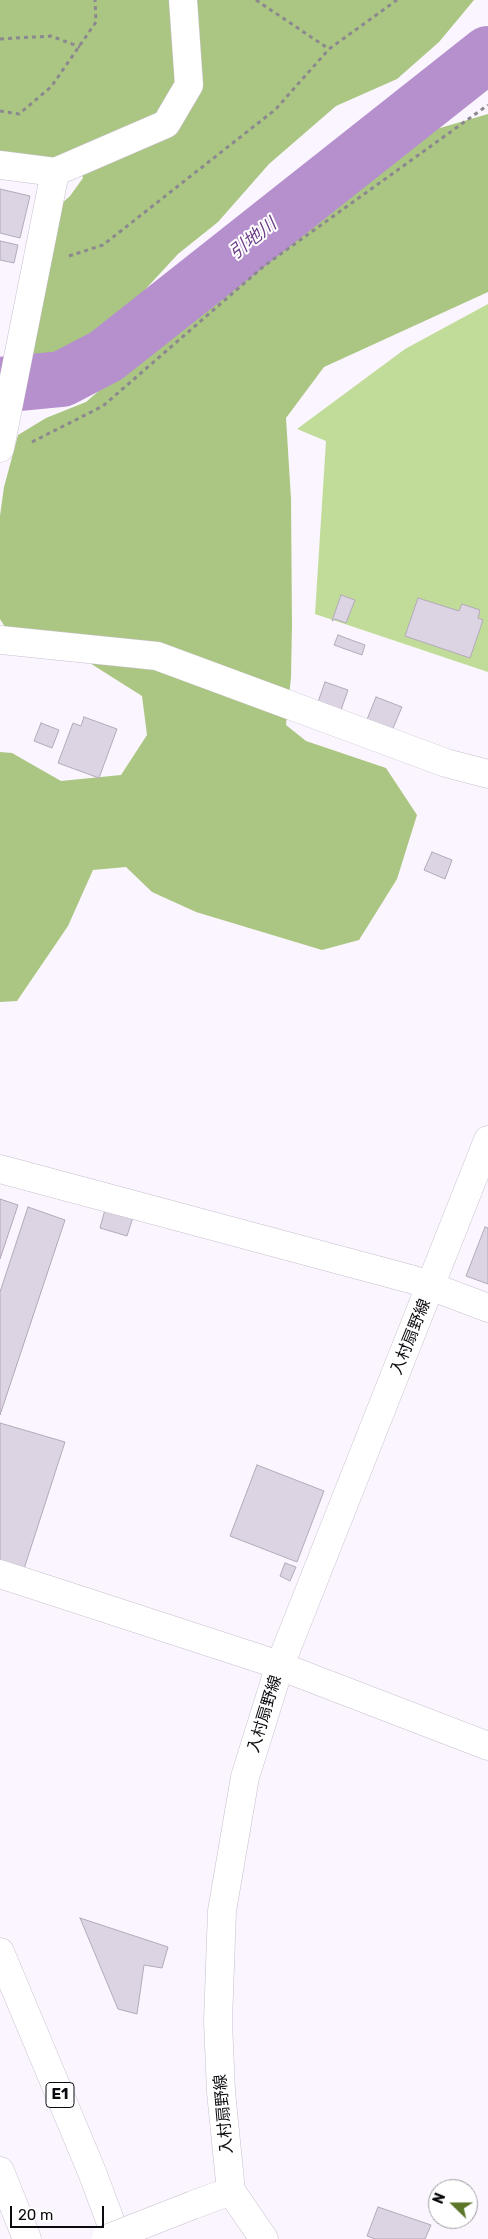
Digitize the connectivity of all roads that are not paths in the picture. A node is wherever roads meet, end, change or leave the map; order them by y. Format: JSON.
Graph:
{"nodes":[{"id":1,"x":183,"y":0,"type":"edge"},
{"id":2,"x":0,"y":165,"type":"edge"},
{"id":3,"x":55,"y":172,"type":"junction"},
{"id":4,"x":7,"y":370,"type":"edge"},
{"id":5,"x":9,"y":440,"type":"edge"},
{"id":6,"x":0,"y":640,"type":"edge"},
{"id":7,"x":488,"y":774,"type":"edge"},
{"id":8,"x":488,"y":1140,"type":"edge"},
{"id":9,"x":0,"y":1168,"type":"edge"},
{"id":10,"x":431,"y":1286,"type":"junction"},
{"id":11,"x":488,"y":1308,"type":"edge"},
{"id":12,"x":0,"y":1574,"type":"edge"},
{"id":13,"x":280,"y":1665,"type":"junction"},
{"id":14,"x":488,"y":1746,"type":"edge"},
{"id":15,"x":0,"y":1952,"type":"edge"},
{"id":16,"x":0,"y":2171,"type":"edge"},
{"id":17,"x":231,"y":2191,"type":"junction"},
{"id":18,"x":27,"y":2239,"type":"edge"},
{"id":19,"x":106,"y":2239,"type":"edge"},
{"id":20,"x":117,"y":2239,"type":"edge"},
{"id":21,"x":264,"y":2239,"type":"edge"}],
"edges":[{"from":1,"to":3,"type":"main road"},
{"from":2,"to":3,"type":"main road"},
{"from":3,"to":4,"type":"main road"},
{"from":4,"to":5,"type":"main road"},
{"from":6,"to":7,"type":"main road"},
{"from":8,"to":10,"type":"main road","name":"入村扇野線"},
{"from":9,"to":10,"type":"main road"},
{"from":10,"to":11,"type":"main road"},
{"from":10,"to":13,"type":"main road","name":"入村扇野線"},
{"from":12,"to":13,"type":"main road"},
{"from":13,"to":14,"type":"main road"},
{"from":13,"to":17,"type":"main road","name":"入村扇野線"},
{"from":15,"to":20,"type":"main road","number":"E1"},
{"from":16,"to":18,"type":"main road"},
{"from":17,"to":19,"type":"main road","bridge":true},
{"from":17,"to":21,"type":"main road"}]}
